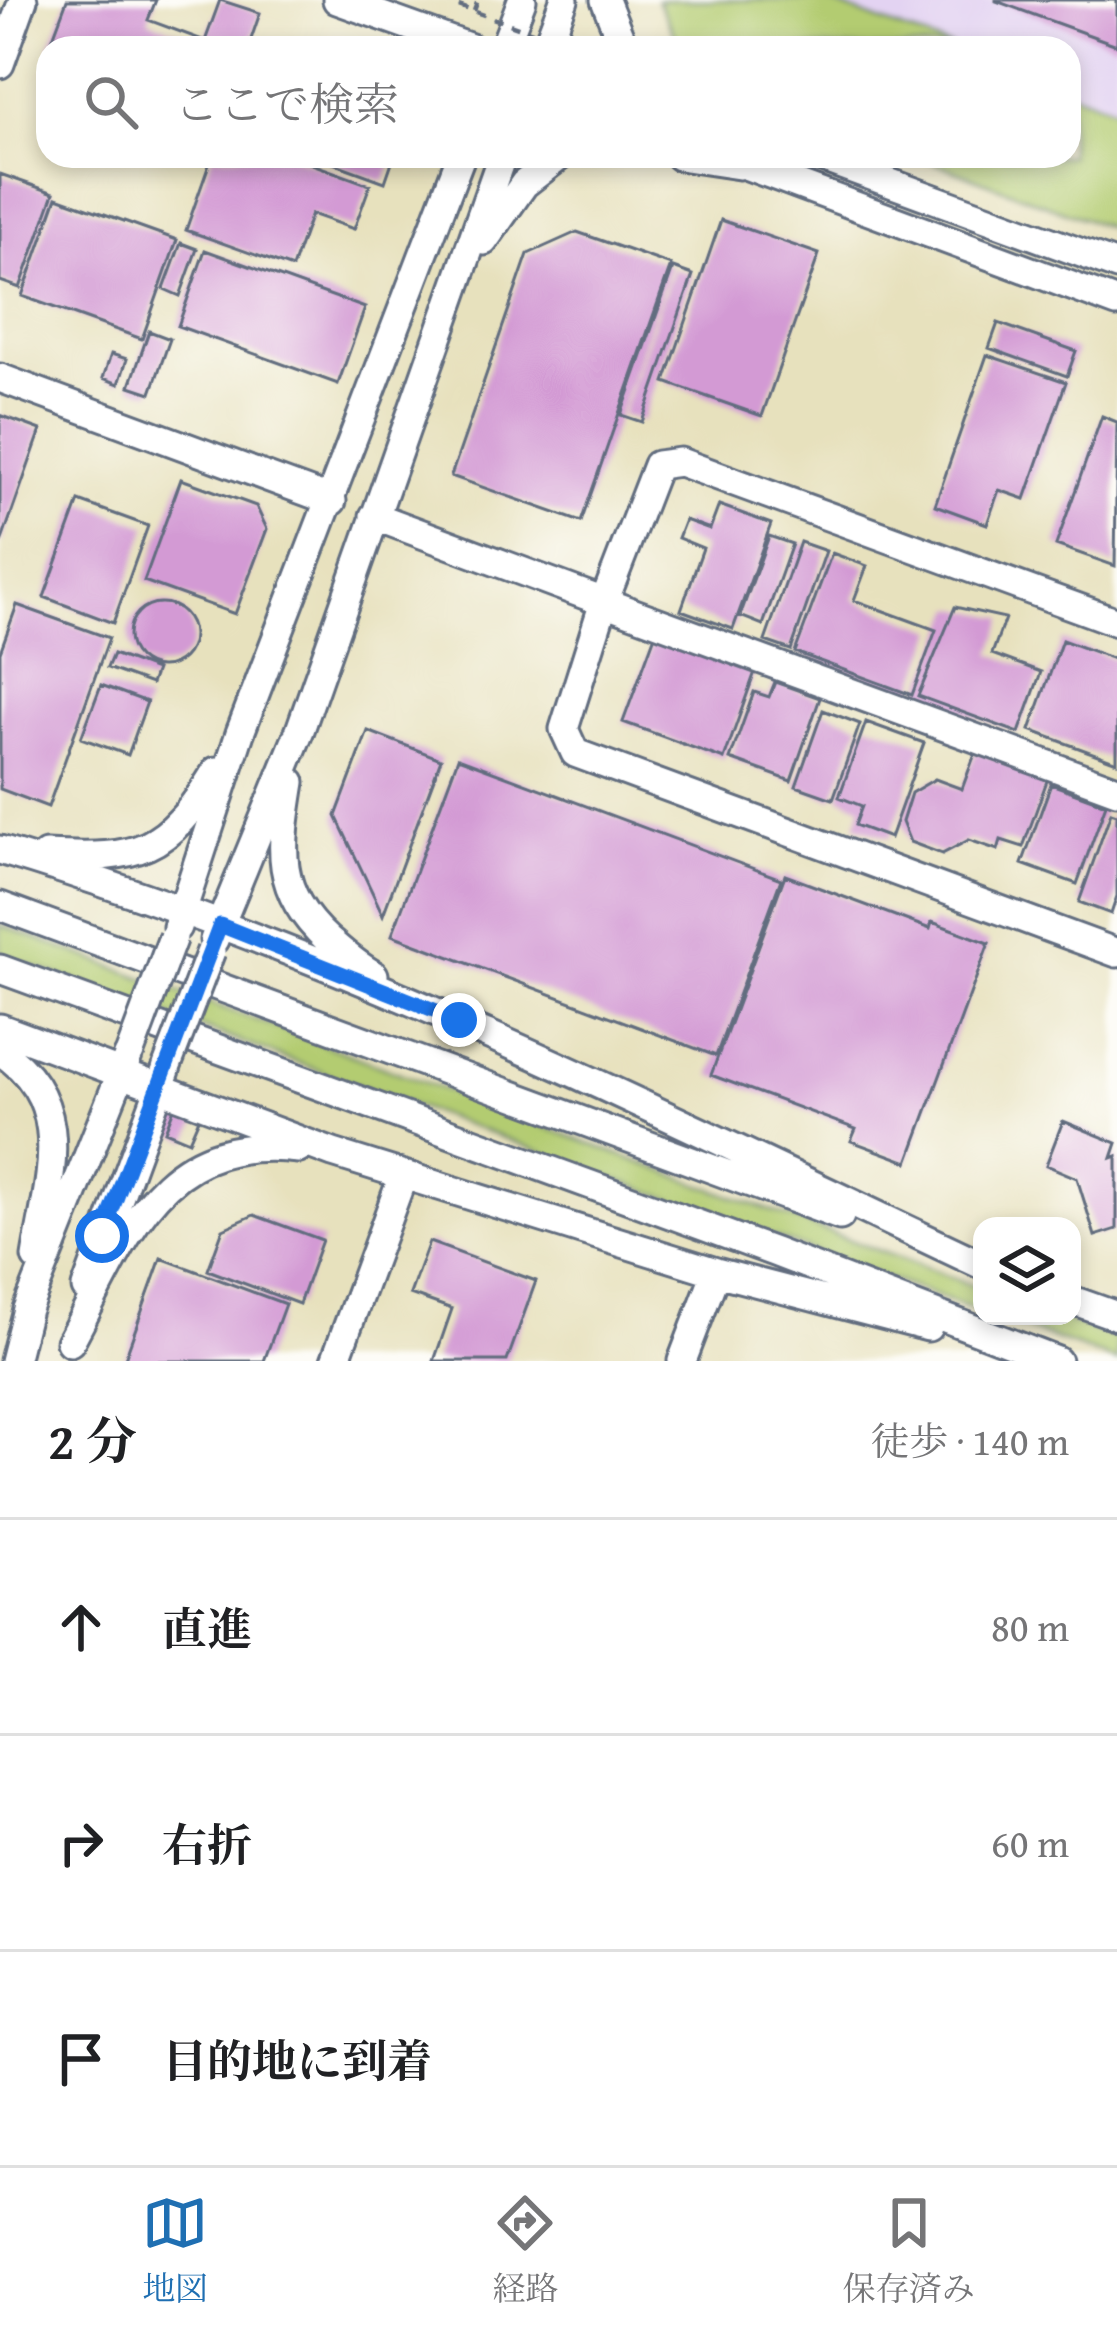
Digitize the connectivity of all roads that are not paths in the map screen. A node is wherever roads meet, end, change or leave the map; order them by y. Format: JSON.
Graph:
{"nodes":[{"id":1,"x":23,"y":0,"type":"edge"},
{"id":2,"x":337,"y":0,"type":"edge"},
{"id":3,"x":522,"y":0,"type":"edge"},
{"id":4,"x":564,"y":0,"type":"edge"},
{"id":5,"x":605,"y":0,"type":"edge"},
{"id":6,"x":438,"y":36,"type":"edge"},
{"id":7,"x":508,"y":36,"type":"edge"},
{"id":8,"x":551,"y":36,"type":"edge"},
{"id":9,"x":619,"y":36,"type":"edge"},
{"id":10,"x":0,"y":64,"type":"edge"},
{"id":11,"x":457,"y":168,"type":"edge"},
{"id":12,"x":498,"y":168,"type":"edge"},
{"id":13,"x":545,"y":168,"type":"edge"},
{"id":14,"x":752,"y":168,"type":"edge"},
{"id":15,"x":850,"y":168,"type":"edge"},
{"id":16,"x":1117,"y":266,"type":"edge"},
{"id":17,"x":464,"y":269,"type":"junction"},
{"id":18,"x":1117,"y":304,"type":"edge"},
{"id":19,"x":0,"y":378,"type":"edge"},
{"id":20,"x":332,"y":501,"type":"junction"},
{"id":21,"x":374,"y":516,"type":"junction"},
{"id":22,"x":604,"y":602,"type":"junction"},
{"id":23,"x":1117,"y":622,"type":"edge"},
{"id":24,"x":300,"y":730,"type":"junction"},
{"id":25,"x":240,"y":733,"type":"junction"},
{"id":26,"x":1117,"y":790,"type":"edge"},
{"id":27,"x":6,"y":852,"type":"edge"},
{"id":28,"x":0,"y":906,"type":"edge"},
{"id":29,"x":178,"y":924,"type":"junction"},
{"id":30,"x":215,"y":938,"type":"junction"},
{"id":31,"x":1117,"y":953,"type":"edge"},
{"id":32,"x":0,"y":969,"type":"edge"},
{"id":33,"x":459,"y":1020,"type":"junction"},
{"id":34,"x":0,"y":1028,"type":"edge"},
{"id":35,"x":0,"y":1051,"type":"edge"},
{"id":36,"x":126,"y":1063,"type":"junction"},
{"id":37,"x":163,"y":1076,"type":"junction"},
{"id":38,"x":333,"y":1154,"type":"junction"},
{"id":39,"x":403,"y":1176,"type":"junction"},
{"id":40,"x":973,"y":1262,"type":"edge"},
{"id":41,"x":973,"y":1263,"type":"edge"},
{"id":42,"x":716,"y":1272,"type":"junction"},
{"id":43,"x":1081,"y":1303,"type":"edge"},
{"id":44,"x":27,"y":1309,"type":"junction"},
{"id":45,"x":1117,"y":1316,"type":"edge"},
{"id":46,"x":66,"y":1351,"type":"edge"},
{"id":47,"x":1053,"y":1360,"type":"edge"},
{"id":48,"x":14,"y":1361,"type":"edge"},
{"id":49,"x":335,"y":1361,"type":"edge"},
{"id":50,"x":682,"y":1361,"type":"edge"}],
"edges":[{"from":1,"to":10,"type":"street"},
{"from":2,"to":6,"type":"street"},
{"from":3,"to":7,"type":"street"},
{"from":4,"to":8,"type":"street"},
{"from":5,"to":9,"type":"street"},
{"from":11,"to":20,"type":"street"},
{"from":12,"to":17,"type":"street"},
{"from":13,"to":17,"type":"street"},
{"from":14,"to":18,"type":"street"},
{"from":15,"to":16,"type":"street"},
{"from":17,"to":21,"type":"street"},
{"from":19,"to":20,"type":"street"},
{"from":20,"to":25,"type":"street"},
{"from":21,"to":22,"type":"street"},
{"from":21,"to":24,"type":"street"},
{"from":22,"to":23,"type":"street"},
{"from":22,"to":26,"type":"street"},
{"from":22,"to":31,"type":"street"},
{"from":24,"to":30,"type":"street"},
{"from":24,"to":33,"type":"street"},
{"from":25,"to":27,"type":"street"},
{"from":25,"to":29,"type":"street"},
{"from":27,"to":29,"type":"street"},
{"from":28,"to":41,"type":"street"},
{"from":29,"to":30,"type":"street"},
{"from":29,"to":36,"type":"street","bridge":true},
{"from":30,"to":33,"type":"street"},
{"from":30,"to":37,"type":"street","bridge":true},
{"from":32,"to":47,"type":"street"},
{"from":33,"to":40,"type":"street"},
{"from":34,"to":36,"type":"street"},
{"from":35,"to":44,"type":"street"},
{"from":36,"to":37,"type":"street"},
{"from":36,"to":44,"type":"street"},
{"from":37,"to":38,"type":"street"},
{"from":37,"to":46,"type":"street"},
{"from":38,"to":39,"type":"street"},
{"from":38,"to":46,"type":"street"},
{"from":39,"to":42,"type":"street"},
{"from":39,"to":49,"type":"street"},
{"from":42,"to":47,"type":"street"},
{"from":42,"to":50,"type":"street"},
{"from":43,"to":45,"type":"street"},
{"from":44,"to":48,"type":"street"}]}
